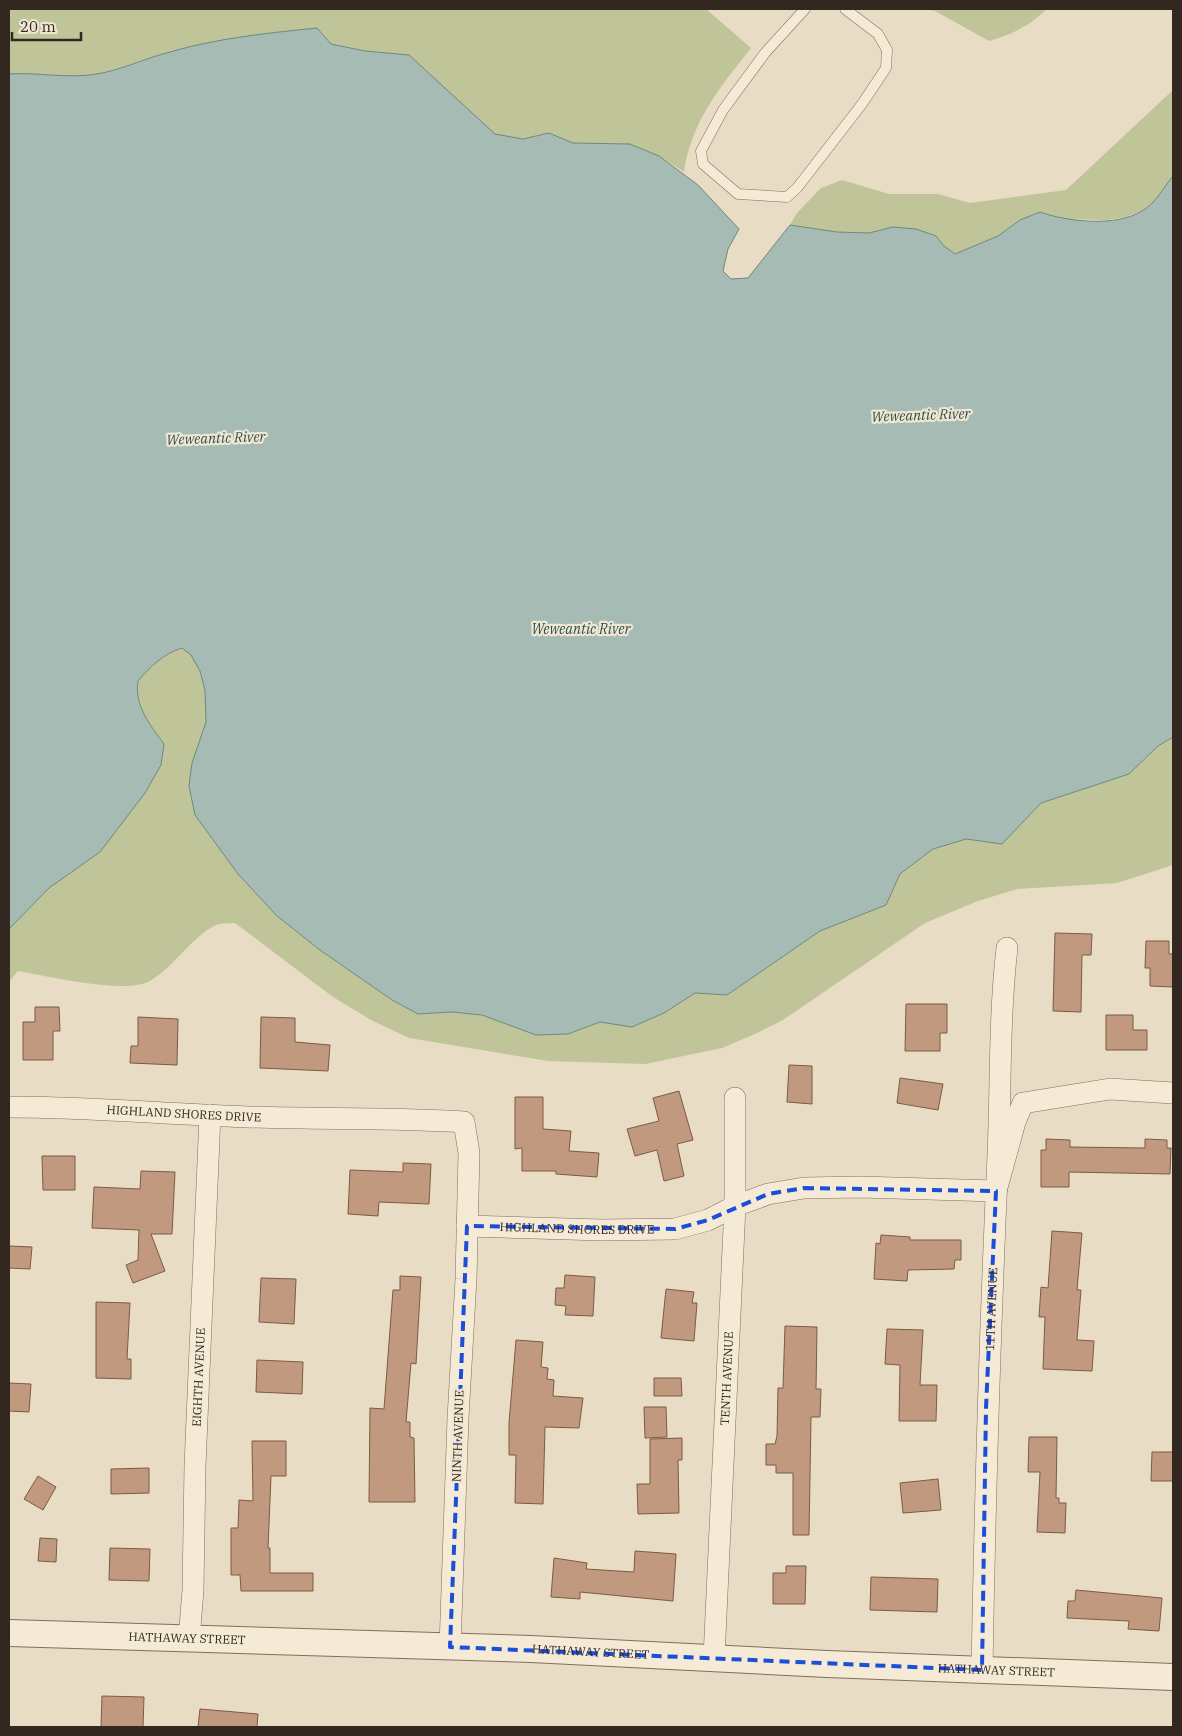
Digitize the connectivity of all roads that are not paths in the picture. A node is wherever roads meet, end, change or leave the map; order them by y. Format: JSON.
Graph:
{"nodes":[{"id":1,"x":805,"y":9,"type":"edge"},
{"id":2,"x":845,"y":9,"type":"edge"},
{"id":3,"x":1007,"y":948,"type":"dead end"},
{"id":4,"x":1173,"y":1093,"type":"edge"},
{"id":5,"x":735,"y":1098,"type":"dead end"},
{"id":6,"x":9,"y":1107,"type":"edge"},
{"id":7,"x":210,"y":1115,"type":"junction"},
{"id":8,"x":996,"y":1191,"type":"junction"},
{"id":9,"x":735,"y":1206,"type":"junction"},
{"id":10,"x":467,"y":1226,"type":"junction"},
{"id":11,"x":9,"y":1633,"type":"edge"},
{"id":12,"x":189,"y":1639,"type":"junction"},
{"id":13,"x":450,"y":1647,"type":"junction"},
{"id":14,"x":714,"y":1658,"type":"junction"},
{"id":15,"x":982,"y":1670,"type":"junction"},
{"id":16,"x":1173,"y":1677,"type":"edge"}],
"edges":[{"from":1,"to":2,"type":"lane"},
{"from":3,"to":8,"type":"street","name":"11TH AVENUE"},
{"from":4,"to":8,"type":"street"},
{"from":5,"to":9,"type":"street","name":"TENTH AVENUE"},
{"from":6,"to":7,"type":"street","name":"HIGHLAND SHORES DRIVE"},
{"from":7,"to":10,"type":"street","name":"HIGHLAND SHORES DRIVE"},
{"from":7,"to":12,"type":"street","name":"EIGHTH AVENUE"},
{"from":8,"to":9,"type":"street","name":"HIGHLAND SHORES DRIVE"},
{"from":8,"to":15,"type":"street","name":"11TH AVENUE"},
{"from":9,"to":10,"type":"street","name":"HIGHLAND SHORES DRIVE"},
{"from":9,"to":14,"type":"street","name":"TENTH AVENUE"},
{"from":10,"to":13,"type":"street","name":"NINTH AVENUE"},
{"from":11,"to":12,"type":"street","name":"HATHAWAY STREET"},
{"from":12,"to":13,"type":"street","name":"HATHAWAY STREET"},
{"from":13,"to":14,"type":"street","name":"HATHAWAY STREET"},
{"from":14,"to":15,"type":"street","name":"HATHAWAY STREET"},
{"from":15,"to":16,"type":"street","name":"HATHAWAY STREET"}]}
